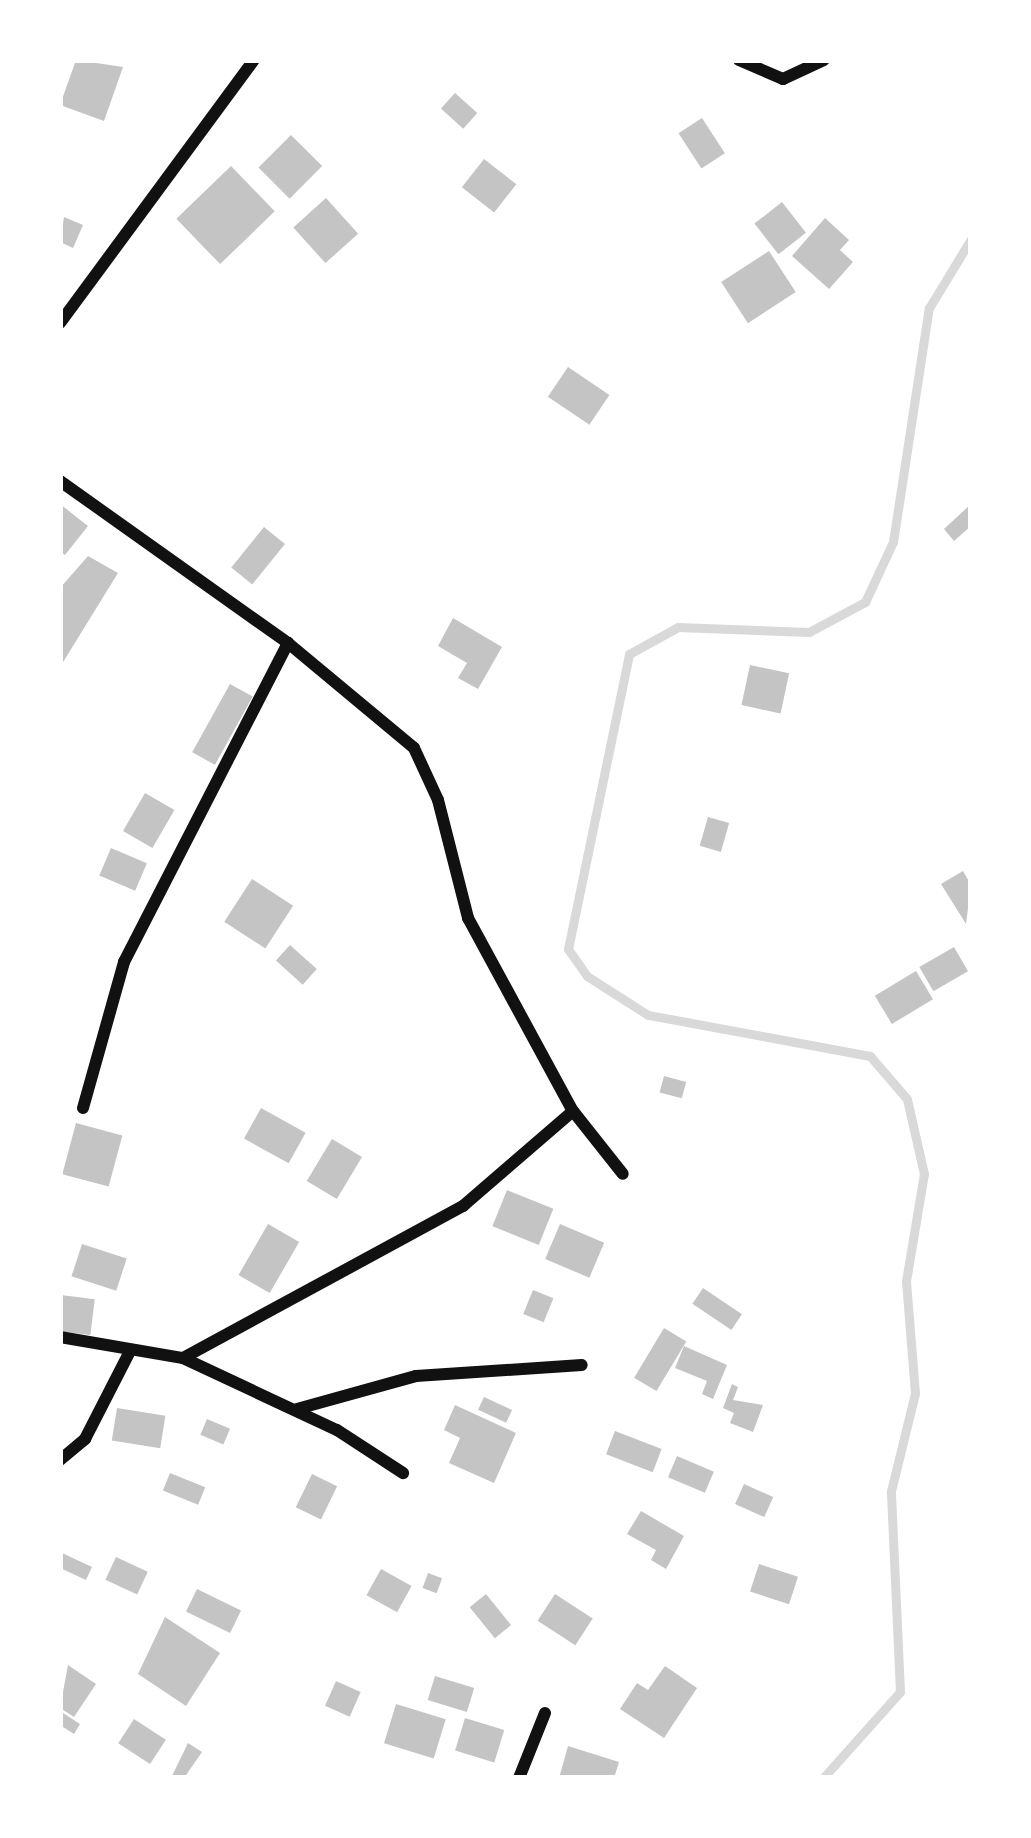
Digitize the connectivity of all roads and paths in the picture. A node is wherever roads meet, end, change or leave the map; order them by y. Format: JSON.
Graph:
{"nodes":[{"id":1,"x":254,"y":60,"type":"edge"},
{"id":2,"x":740,"y":60,"type":"edge"},
{"id":3,"x":824,"y":60,"type":"edge"},
{"id":4,"x":60,"y":323,"type":"edge"},
{"id":5,"x":60,"y":481,"type":"edge"},
{"id":6,"x":288,"y":643,"type":"junction"},
{"id":7,"x":83,"y":1108,"type":"dead end"},
{"id":8,"x":573,"y":1111,"type":"junction"},
{"id":9,"x":622,"y":1174,"type":"dead end"},
{"id":10,"x":60,"y":1337,"type":"edge"},
{"id":11,"x":129,"y":1353,"type":"junction"},
{"id":12,"x":183,"y":1358,"type":"junction"},
{"id":13,"x":582,"y":1365,"type":"dead end"},
{"id":14,"x":297,"y":1409,"type":"junction"},
{"id":15,"x":60,"y":1460,"type":"edge"},
{"id":16,"x":404,"y":1473,"type":"dead end"},
{"id":17,"x":545,"y":1713,"type":"dead end"},
{"id":18,"x":519,"y":1778,"type":"edge"}],
"edges":[{"from":1,"to":4,"type":"street"},
{"from":2,"to":3,"type":"street"},
{"from":5,"to":6,"type":"street"},
{"from":6,"to":7,"type":"street"},
{"from":6,"to":8,"type":"street"},
{"from":8,"to":9,"type":"street"},
{"from":8,"to":12,"type":"street"},
{"from":10,"to":11,"type":"street"},
{"from":11,"to":12,"type":"street"},
{"from":11,"to":15,"type":"street"},
{"from":12,"to":14,"type":"street"},
{"from":13,"to":14,"type":"street"},
{"from":14,"to":16,"type":"street"},
{"from":17,"to":18,"type":"street"}]}
